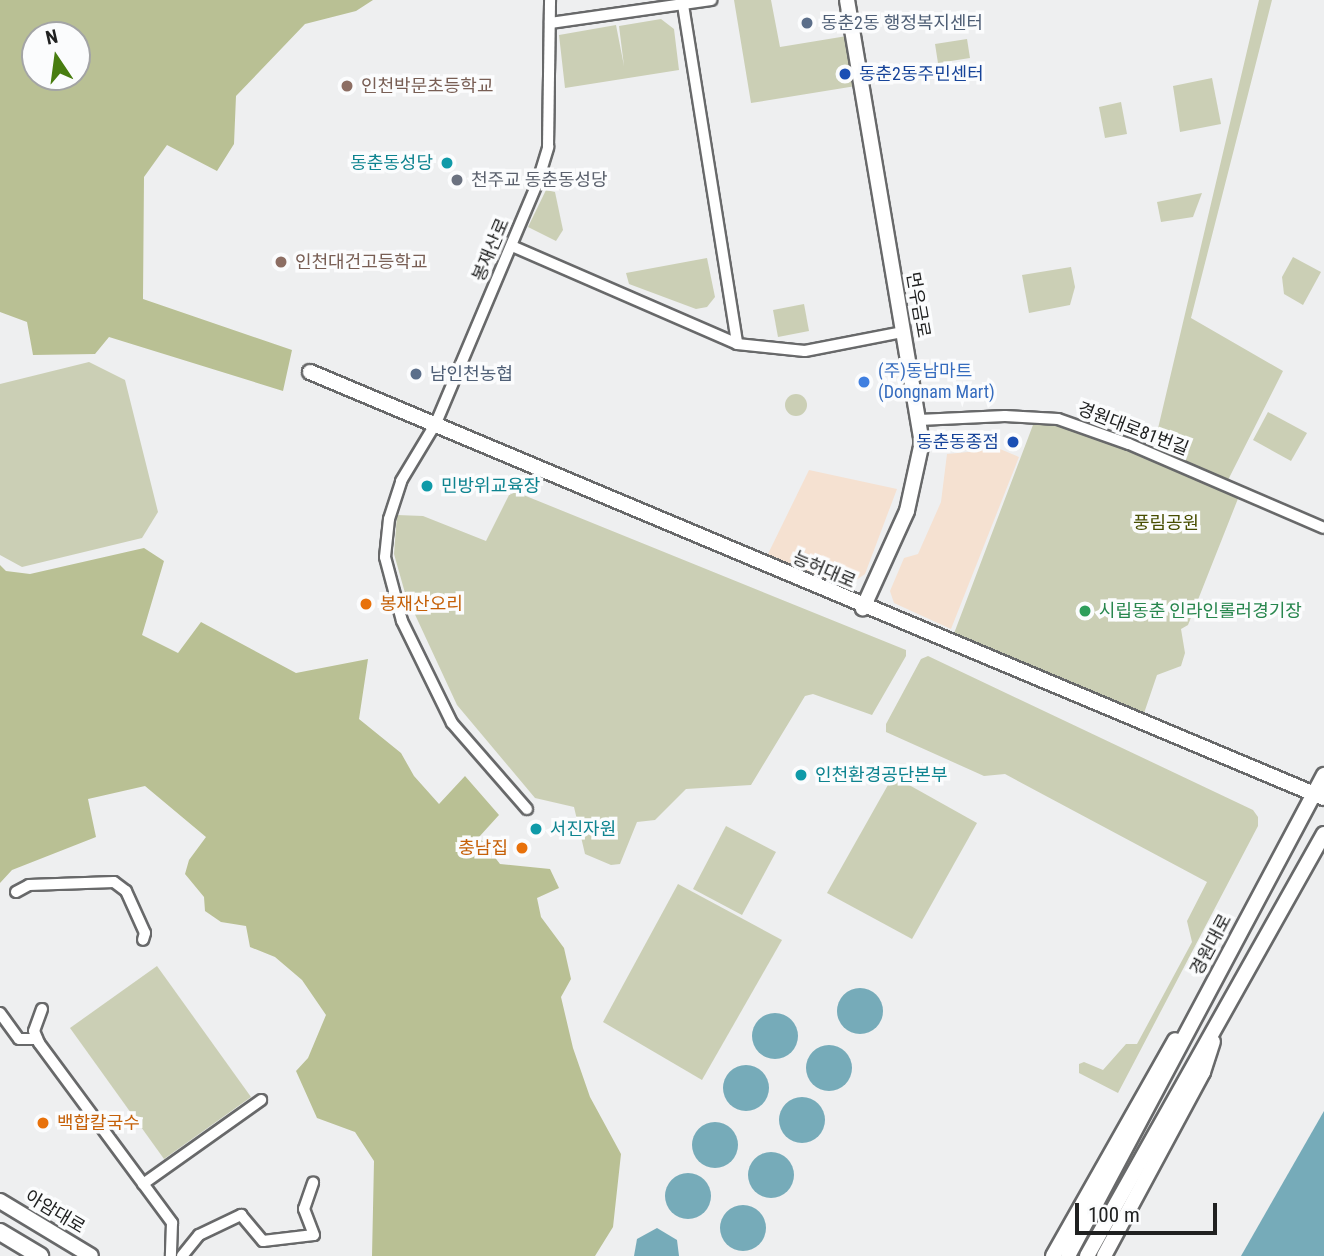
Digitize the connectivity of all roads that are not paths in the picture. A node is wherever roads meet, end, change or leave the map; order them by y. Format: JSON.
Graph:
{"nodes":[{"id":1,"x":550,"y":0,"type":"edge"},
{"id":2,"x":711,"y":0,"type":"edge"},
{"id":3,"x":847,"y":0,"type":"edge"},
{"id":4,"x":683,"y":5,"type":"junction"},
{"id":5,"x":550,"y":23,"type":"junction"},
{"id":6,"x":512,"y":246,"type":"junction"},
{"id":7,"x":903,"y":332,"type":"junction"},
{"id":8,"x":737,"y":344,"type":"junction"},
{"id":9,"x":310,"y":372,"type":"dead end"},
{"id":10,"x":919,"y":420,"type":"junction"},
{"id":11,"x":436,"y":423,"type":"junction"},
{"id":12,"x":1324,"y":528,"type":"edge"},
{"id":13,"x":863,"y":608,"type":"junction"},
{"id":14,"x":1324,"y":775,"type":"edge"},
{"id":15,"x":1319,"y":796,"type":"edge"},
{"id":16,"x":527,"y":809,"type":"dead end"},
{"id":17,"x":1324,"y":834,"type":"edge"},
{"id":18,"x":16,"y":892,"type":"dead end"},
{"id":19,"x":143,"y":940,"type":"dead end"},
{"id":20,"x":1203,"y":1002,"type":"junction"},
{"id":21,"x":42,"y":1009,"type":"dead end"},
{"id":22,"x":1223,"y":1011,"type":"junction"},
{"id":23,"x":0,"y":1013,"type":"edge"},
{"id":24,"x":37,"y":1039,"type":"junction"},
{"id":25,"x":261,"y":1100,"type":"dead end"},
{"id":26,"x":313,"y":1183,"type":"dead end"},
{"id":27,"x":143,"y":1184,"type":"junction"},
{"id":28,"x":0,"y":1202,"type":"edge"},
{"id":29,"x":0,"y":1232,"type":"edge"},
{"id":30,"x":40,"y":1256,"type":"edge"},
{"id":31,"x":91,"y":1256,"type":"edge"},
{"id":32,"x":171,"y":1256,"type":"edge"},
{"id":33,"x":182,"y":1256,"type":"edge"},
{"id":34,"x":1053,"y":1256,"type":"edge"},
{"id":35,"x":1068,"y":1256,"type":"edge"},
{"id":36,"x":1087,"y":1256,"type":"edge"},
{"id":37,"x":1104,"y":1256,"type":"edge"}],
"edges":[{"from":1,"to":5,"type":"street","name":"봉재산로"},
{"from":2,"to":4,"type":"street"},
{"from":3,"to":7,"type":"main road","name":"먼우금로"},
{"from":4,"to":5,"type":"street"},
{"from":4,"to":8,"type":"street"},
{"from":5,"to":6,"type":"street","name":"봉재산로"},
{"from":6,"to":8,"type":"street"},
{"from":6,"to":11,"type":"street","name":"봉재산로"},
{"from":7,"to":8,"type":"street"},
{"from":7,"to":10,"type":"main road","name":"먼우금로"},
{"from":9,"to":11,"type":"main road","name":"능허대로"},
{"from":10,"to":12,"type":"street","name":"경원대로81번길"},
{"from":10,"to":13,"type":"main road","name":"먼우금로"},
{"from":11,"to":13,"type":"main road","name":"능허대로"},
{"from":11,"to":16,"type":"street","name":"봉재산로"},
{"from":13,"to":15,"type":"main road","name":"능허대로"},
{"from":14,"to":15,"type":"main road","name":"경원대로"},
{"from":15,"to":20,"type":"main road","name":"경원대로"},
{"from":17,"to":22,"type":"main road"},
{"from":18,"to":19,"type":"street"},
{"from":20,"to":34,"type":"main road"},
{"from":20,"to":35,"type":"main road","name":"경원대로"},
{"from":21,"to":24,"type":"street"},
{"from":22,"to":36,"type":"main road"},
{"from":22,"to":37,"type":"main road"},
{"from":23,"to":24,"type":"street"},
{"from":24,"to":27,"type":"street"},
{"from":25,"to":27,"type":"street"},
{"from":26,"to":33,"type":"street"},
{"from":27,"to":32,"type":"street"},
{"from":28,"to":31,"type":"main road","name":"아암대로"},
{"from":29,"to":30,"type":"highway"}]}
